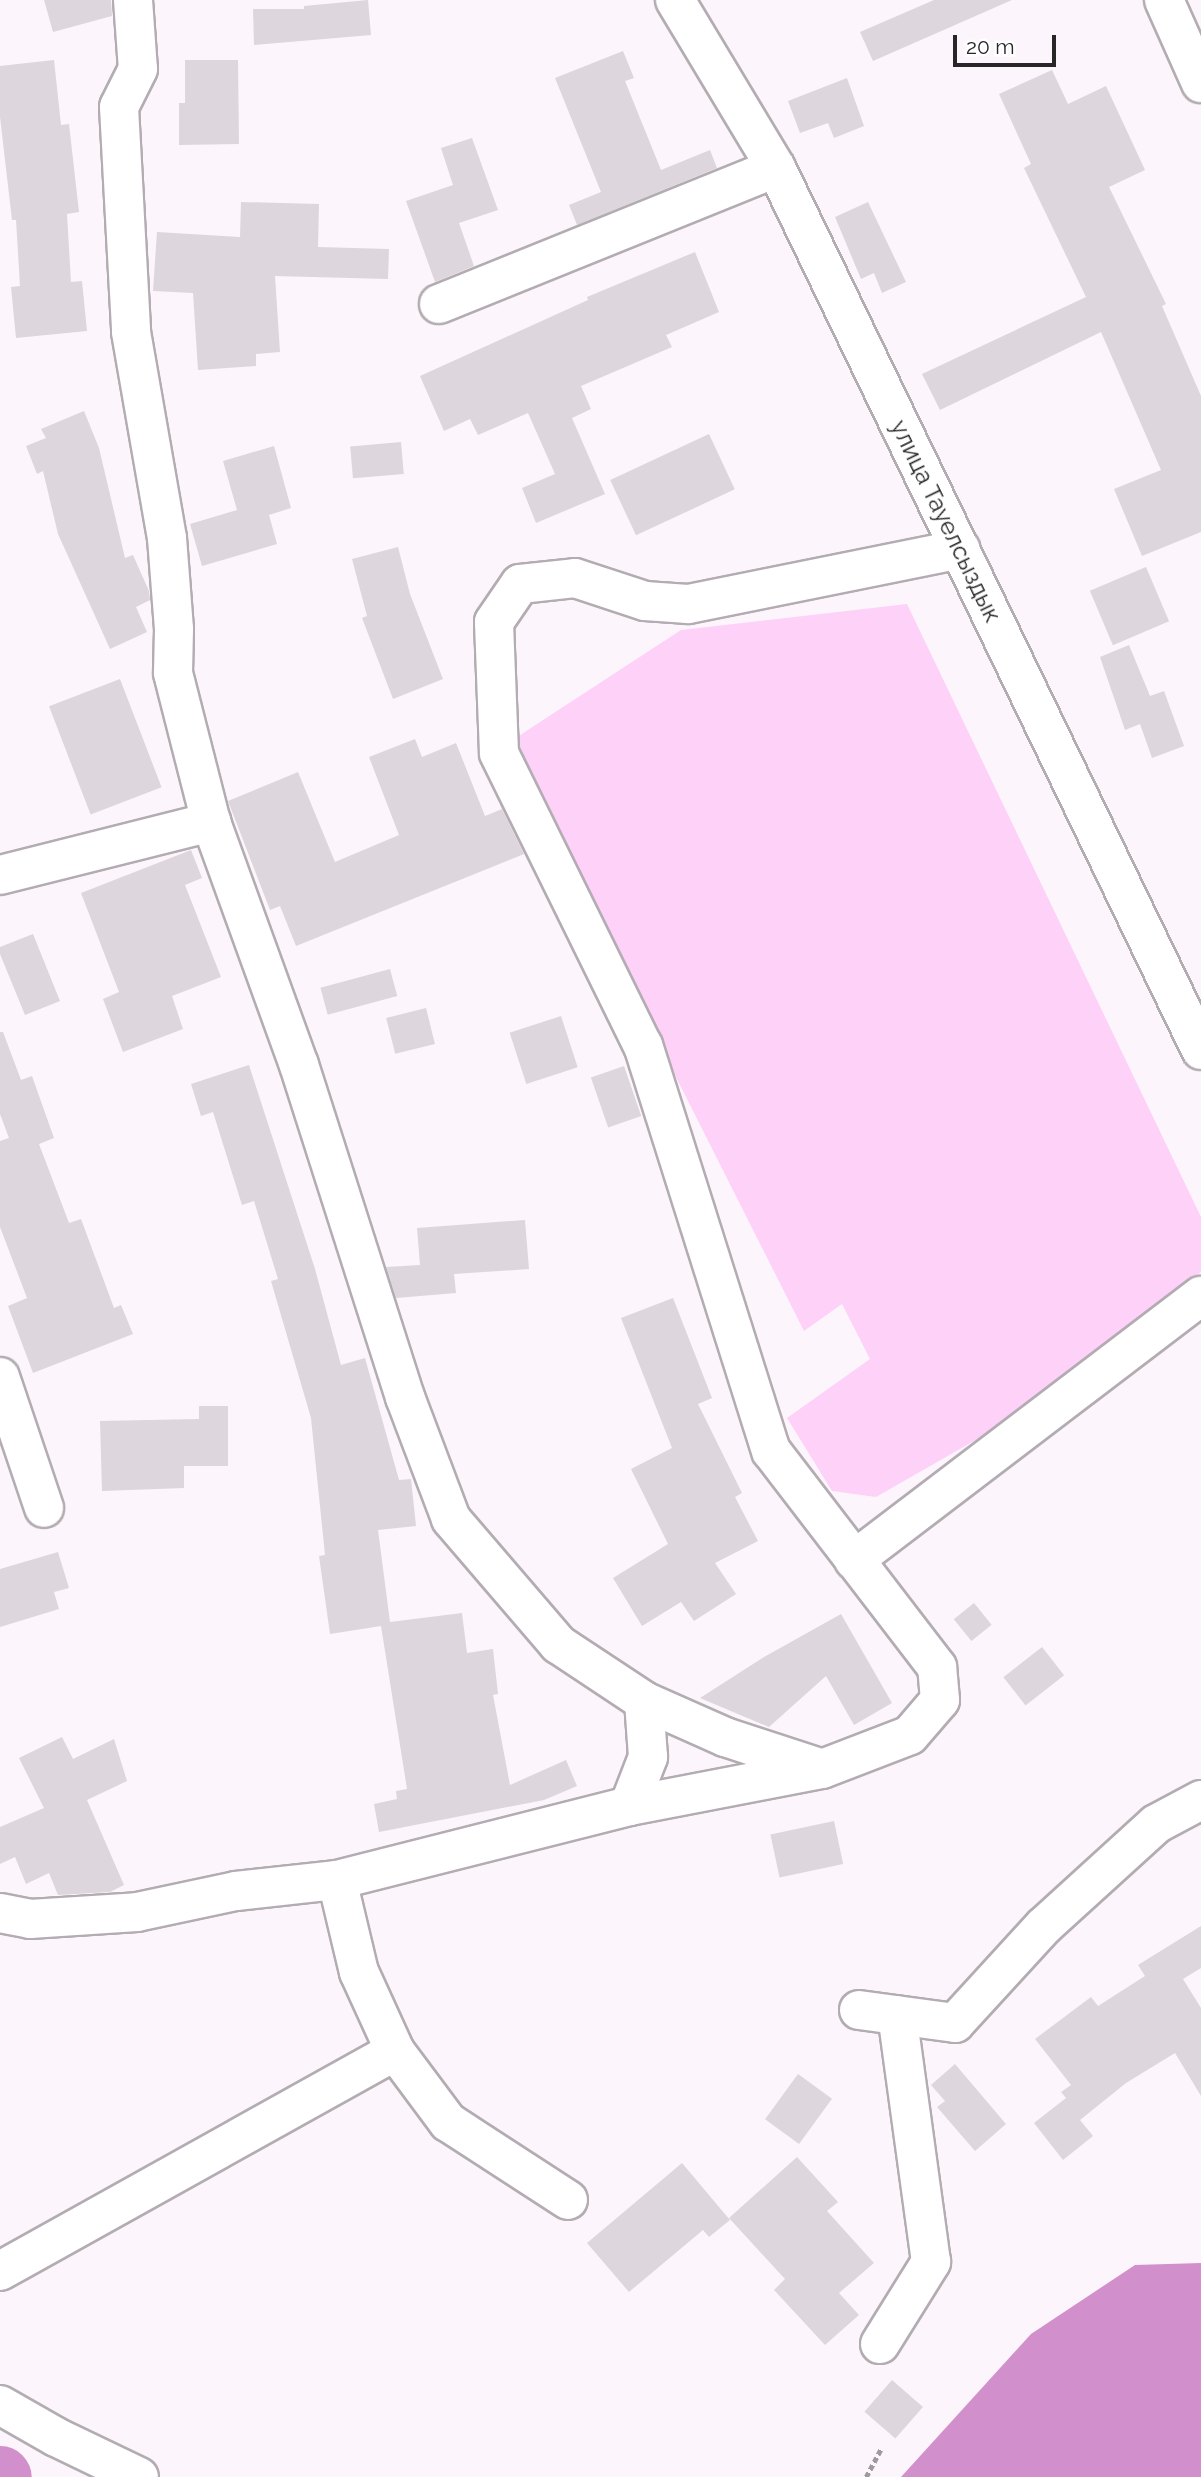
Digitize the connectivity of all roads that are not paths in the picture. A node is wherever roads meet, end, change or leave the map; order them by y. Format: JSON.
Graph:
{"nodes":[{"id":1,"x":133,"y":0,"type":"edge"},
{"id":2,"x":675,"y":0,"type":"edge"},
{"id":3,"x":1164,"y":0,"type":"edge"},
{"id":4,"x":1201,"y":83,"type":"edge"},
{"id":5,"x":776,"y":168,"type":"junction"},
{"id":6,"x":439,"y":304,"type":"dead end"},
{"id":7,"x":960,"y":549,"type":"junction"},
{"id":8,"x":211,"y":822,"type":"junction"},
{"id":9,"x":0,"y":875,"type":"edge"},
{"id":10,"x":1201,"y":1050,"type":"edge"},
{"id":11,"x":1201,"y":1296,"type":"edge"},
{"id":12,"x":0,"y":1377,"type":"edge"},
{"id":13,"x":44,"y":1508,"type":"dead end"},
{"id":14,"x":853,"y":1560,"type":"junction"},
{"id":15,"x":644,"y":1701,"type":"junction"},
{"id":16,"x":822,"y":1769,"type":"junction"},
{"id":17,"x":1201,"y":1800,"type":"edge"},
{"id":18,"x":629,"y":1806,"type":"junction"},
{"id":19,"x":337,"y":1880,"type":"junction"},
{"id":20,"x":0,"y":1913,"type":"edge"},
{"id":21,"x":859,"y":2010,"type":"dead end"},
{"id":22,"x":897,"y":2015,"type":"junction"},
{"id":23,"x":395,"y":2051,"type":"junction"},
{"id":24,"x":568,"y":2200,"type":"dead end"},
{"id":25,"x":0,"y":2271,"type":"edge"},
{"id":26,"x":880,"y":2344,"type":"dead end"},
{"id":27,"x":0,"y":2405,"type":"edge"},
{"id":28,"x":139,"y":2477,"type":"edge"}],
"edges":[{"from":1,"to":8,"type":"street"},
{"from":2,"to":5,"type":"street","name":"улица Тауелсыздык"},
{"from":3,"to":4,"type":"street"},
{"from":5,"to":6,"type":"street"},
{"from":5,"to":7,"type":"street","name":"улица Тауелсыздык"},
{"from":7,"to":10,"type":"street","name":"улица Тауелсыздык"},
{"from":7,"to":14,"type":"street"},
{"from":8,"to":9,"type":"street"},
{"from":8,"to":15,"type":"street"},
{"from":11,"to":14,"type":"street"},
{"from":12,"to":13,"type":"street"},
{"from":14,"to":16,"type":"street"},
{"from":15,"to":16,"type":"street"},
{"from":15,"to":18,"type":"street"},
{"from":16,"to":18,"type":"street"},
{"from":17,"to":22,"type":"street"},
{"from":18,"to":19,"type":"street"},
{"from":19,"to":20,"type":"street"},
{"from":19,"to":23,"type":"street"},
{"from":21,"to":22,"type":"street"},
{"from":22,"to":26,"type":"street"},
{"from":23,"to":24,"type":"street"},
{"from":23,"to":25,"type":"street"},
{"from":27,"to":28,"type":"street"}]}
